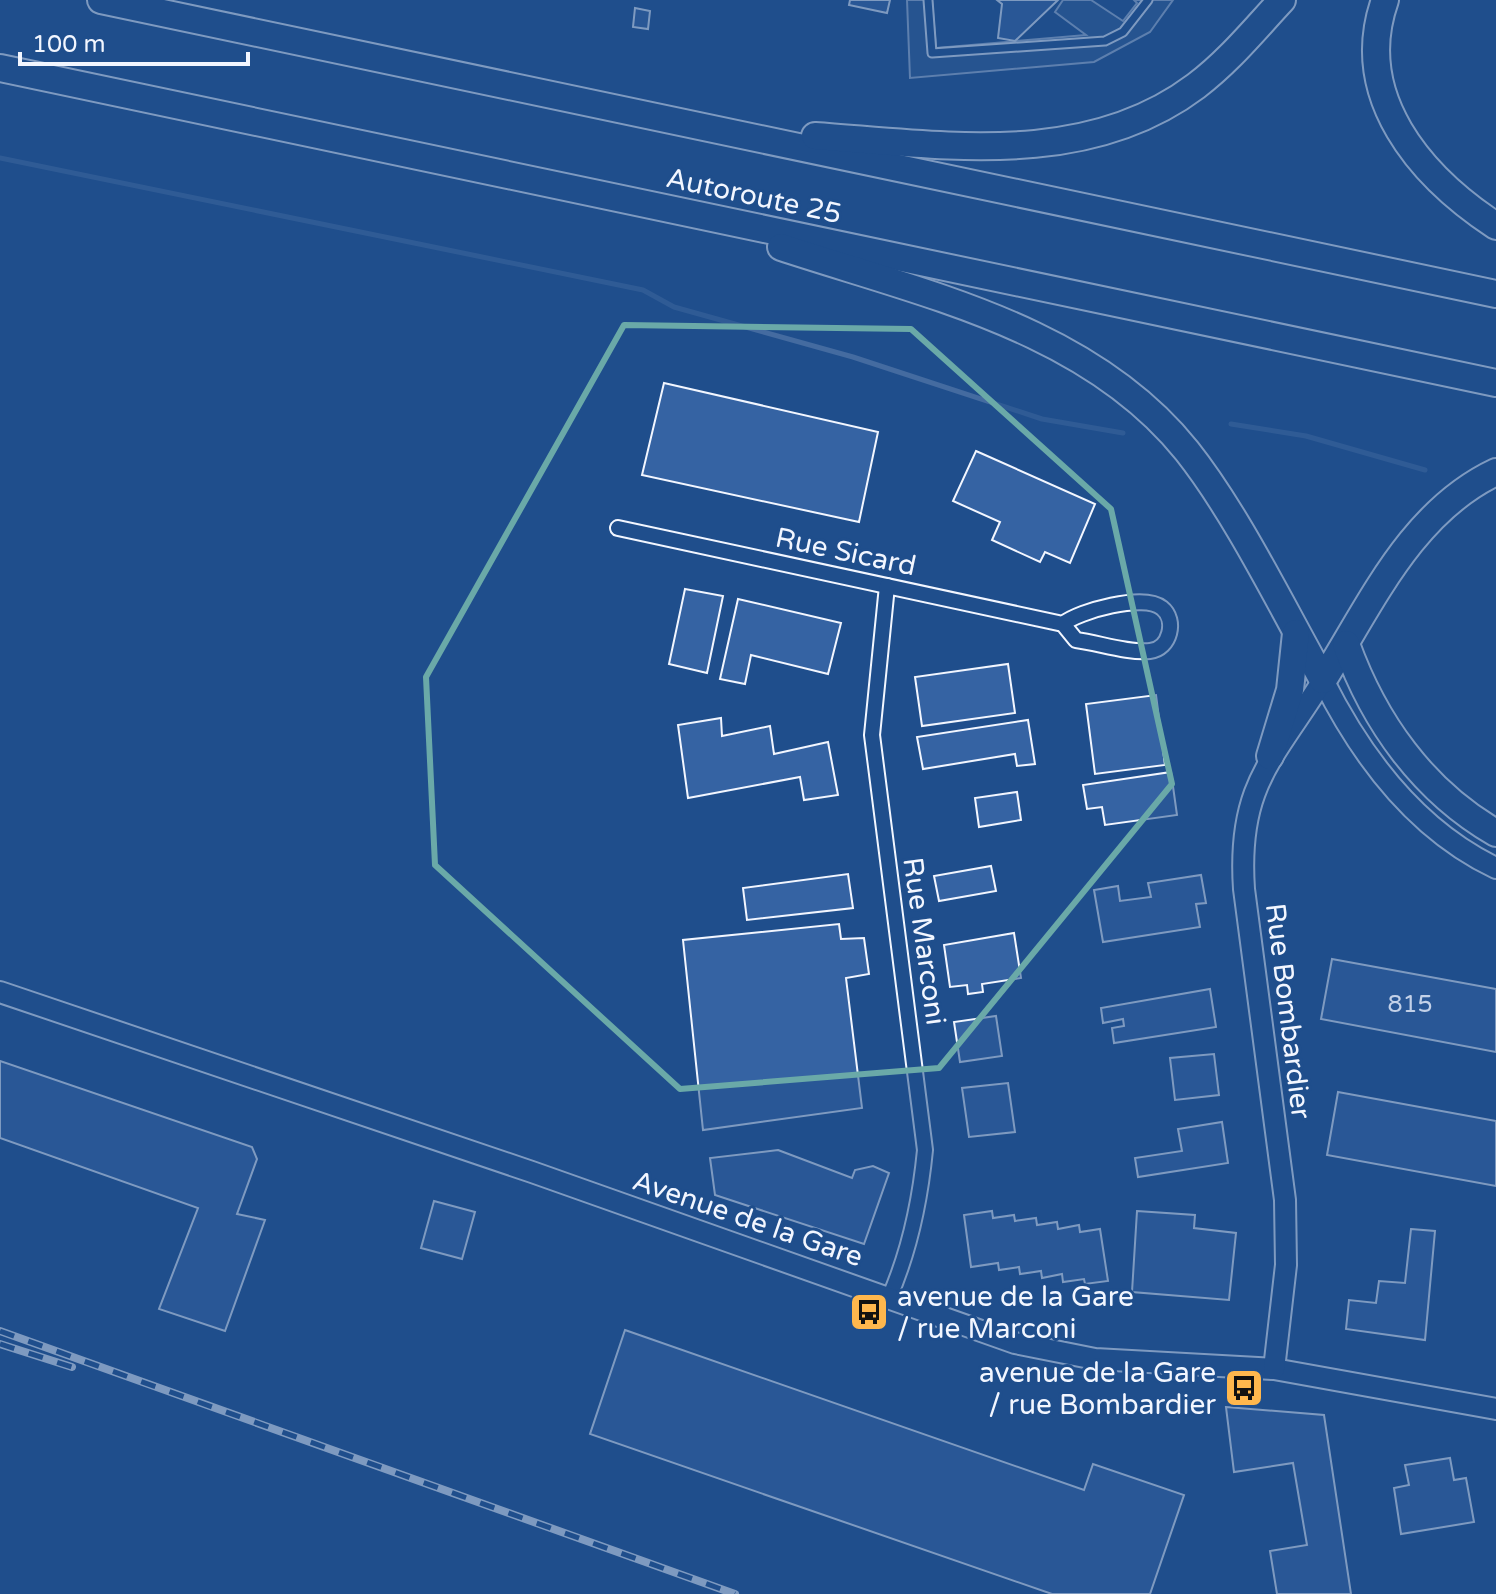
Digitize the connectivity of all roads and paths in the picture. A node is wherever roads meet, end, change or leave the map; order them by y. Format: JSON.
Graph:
{"nodes":[{"id":1,"x":101,"y":0,"type":"edge"},
{"id":2,"x":928,"y":0,"type":"edge"},
{"id":3,"x":1148,"y":0,"type":"edge"},
{"id":4,"x":1282,"y":0,"type":"edge"},
{"id":5,"x":1385,"y":0,"type":"edge"},
{"id":6,"x":0,"y":68,"type":"edge"},
{"id":7,"x":719,"y":130,"type":"junction"},
{"id":8,"x":668,"y":210,"type":"junction"},
{"id":9,"x":1496,"y":226,"type":"edge"},
{"id":10,"x":1496,"y":294,"type":"edge"},
{"id":11,"x":1496,"y":383,"type":"edge"},
{"id":12,"x":1496,"y":472,"type":"edge"},
{"id":13,"x":618,"y":528,"type":"dead end"},
{"id":14,"x":887,"y":586,"type":"junction"},
{"id":15,"x":1063,"y":624,"type":"junction"},
{"id":16,"x":1296,"y":633,"type":"junction"},
{"id":17,"x":1346,"y":644,"type":"junction"},
{"id":18,"x":1323,"y":680,"type":"junction"},
{"id":19,"x":1270,"y":756,"type":"junction"},
{"id":20,"x":1496,"y":833,"type":"edge"},
{"id":21,"x":1496,"y":868,"type":"edge"},
{"id":22,"x":0,"y":992,"type":"edge"},
{"id":23,"x":889,"y":1298,"type":"junction"},
{"id":24,"x":1274,"y":1369,"type":"junction"},
{"id":25,"x":1496,"y":1409,"type":"edge"}],
"edges":[{"from":1,"to":7,"type":"highway","name":"Autoroute 25"},
{"from":2,"to":3,"type":"lane"},
{"from":4,"to":7,"type":"highway"},
{"from":5,"to":9,"type":"highway"},
{"from":6,"to":8,"type":"highway","name":"Autoroute 25"},
{"from":7,"to":10,"type":"highway","name":"Autoroute 25"},
{"from":8,"to":11,"type":"highway","name":"Autoroute 25"},
{"from":8,"to":16,"type":"highway"},
{"from":12,"to":17,"type":"highway"},
{"from":13,"to":14,"type":"street","name":"Rue Sicard"},
{"from":14,"to":15,"type":"street","name":"Rue Sicard"},
{"from":14,"to":23,"type":"street","name":"Rue Marconi"},
{"from":15,"to":15,"type":"street","name":"Rue Sicard"},
{"from":16,"to":18,"type":"highway"},
{"from":16,"to":19,"type":"highway"},
{"from":17,"to":18,"type":"highway"},
{"from":17,"to":20,"type":"highway"},
{"from":18,"to":19,"type":"street","name":"Rue Bombardier"},
{"from":18,"to":21,"type":"street"},
{"from":19,"to":24,"type":"street","name":"Rue Bombardier"},
{"from":22,"to":23,"type":"street","name":"Avenue de la Gare"},
{"from":23,"to":24,"type":"street","name":"Avenue de la Gare"},
{"from":24,"to":25,"type":"street","name":"Avenue de la Gare"}]}
